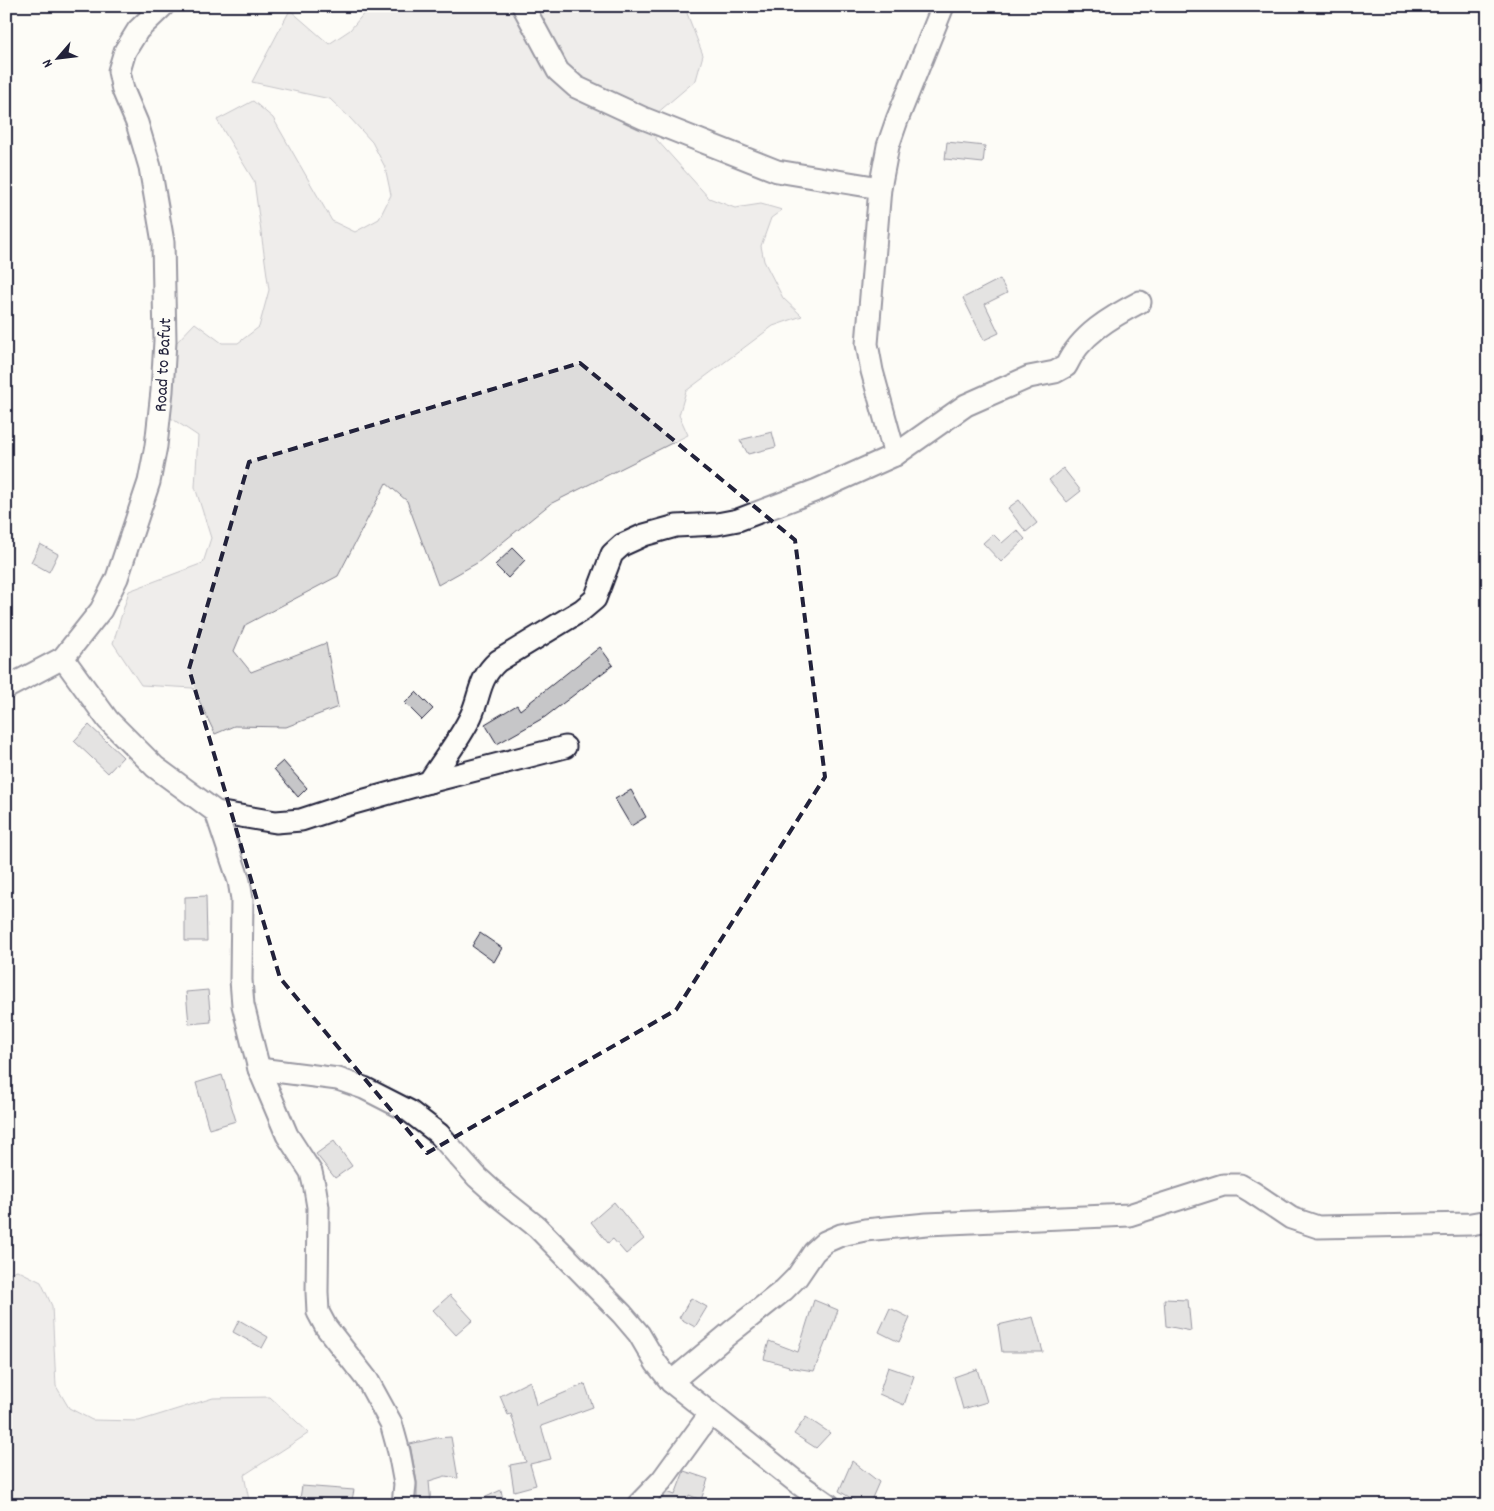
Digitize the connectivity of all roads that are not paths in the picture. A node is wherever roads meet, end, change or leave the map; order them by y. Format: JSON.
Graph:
{"nodes":[{"id":1,"x":163,"y":6,"type":"edge"},
{"id":2,"x":523,"y":6,"type":"edge"},
{"id":3,"x":943,"y":6,"type":"edge"},
{"id":4,"x":880,"y":188,"type":"junction"},
{"id":5,"x":1140,"y":302,"type":"dead end"},
{"id":6,"x":895,"y":455,"type":"junction"},
{"id":7,"x":62,"y":658,"type":"junction"},
{"id":8,"x":6,"y":688,"type":"edge"},
{"id":9,"x":565,"y":747,"type":"dead end"},
{"id":10,"x":429,"y":782,"type":"junction"},
{"id":11,"x":216,"y":812,"type":"junction"},
{"id":12,"x":259,"y":1069,"type":"junction"},
{"id":13,"x":1488,"y":1221,"type":"edge"},
{"id":14,"x":671,"y":1382,"type":"junction"},
{"id":15,"x":710,"y":1414,"type":"junction"},
{"id":16,"x":404,"y":1505,"type":"edge"},
{"id":17,"x":638,"y":1505,"type":"edge"},
{"id":18,"x":829,"y":1505,"type":"edge"}],
"edges":[{"from":1,"to":7,"type":"street","name":"Road to Bafut"},
{"from":2,"to":4,"type":"street"},
{"from":3,"to":4,"type":"street"},
{"from":4,"to":6,"type":"street"},
{"from":5,"to":6,"type":"street"},
{"from":6,"to":10,"type":"street"},
{"from":7,"to":8,"type":"street","name":"Road to Bafut"},
{"from":7,"to":11,"type":"street"},
{"from":9,"to":10,"type":"street"},
{"from":10,"to":11,"type":"street"},
{"from":11,"to":12,"type":"street"},
{"from":12,"to":14,"type":"street"},
{"from":12,"to":16,"type":"street"},
{"from":13,"to":14,"type":"street"},
{"from":14,"to":15,"type":"street"},
{"from":15,"to":17,"type":"street"},
{"from":15,"to":18,"type":"street"}]}
